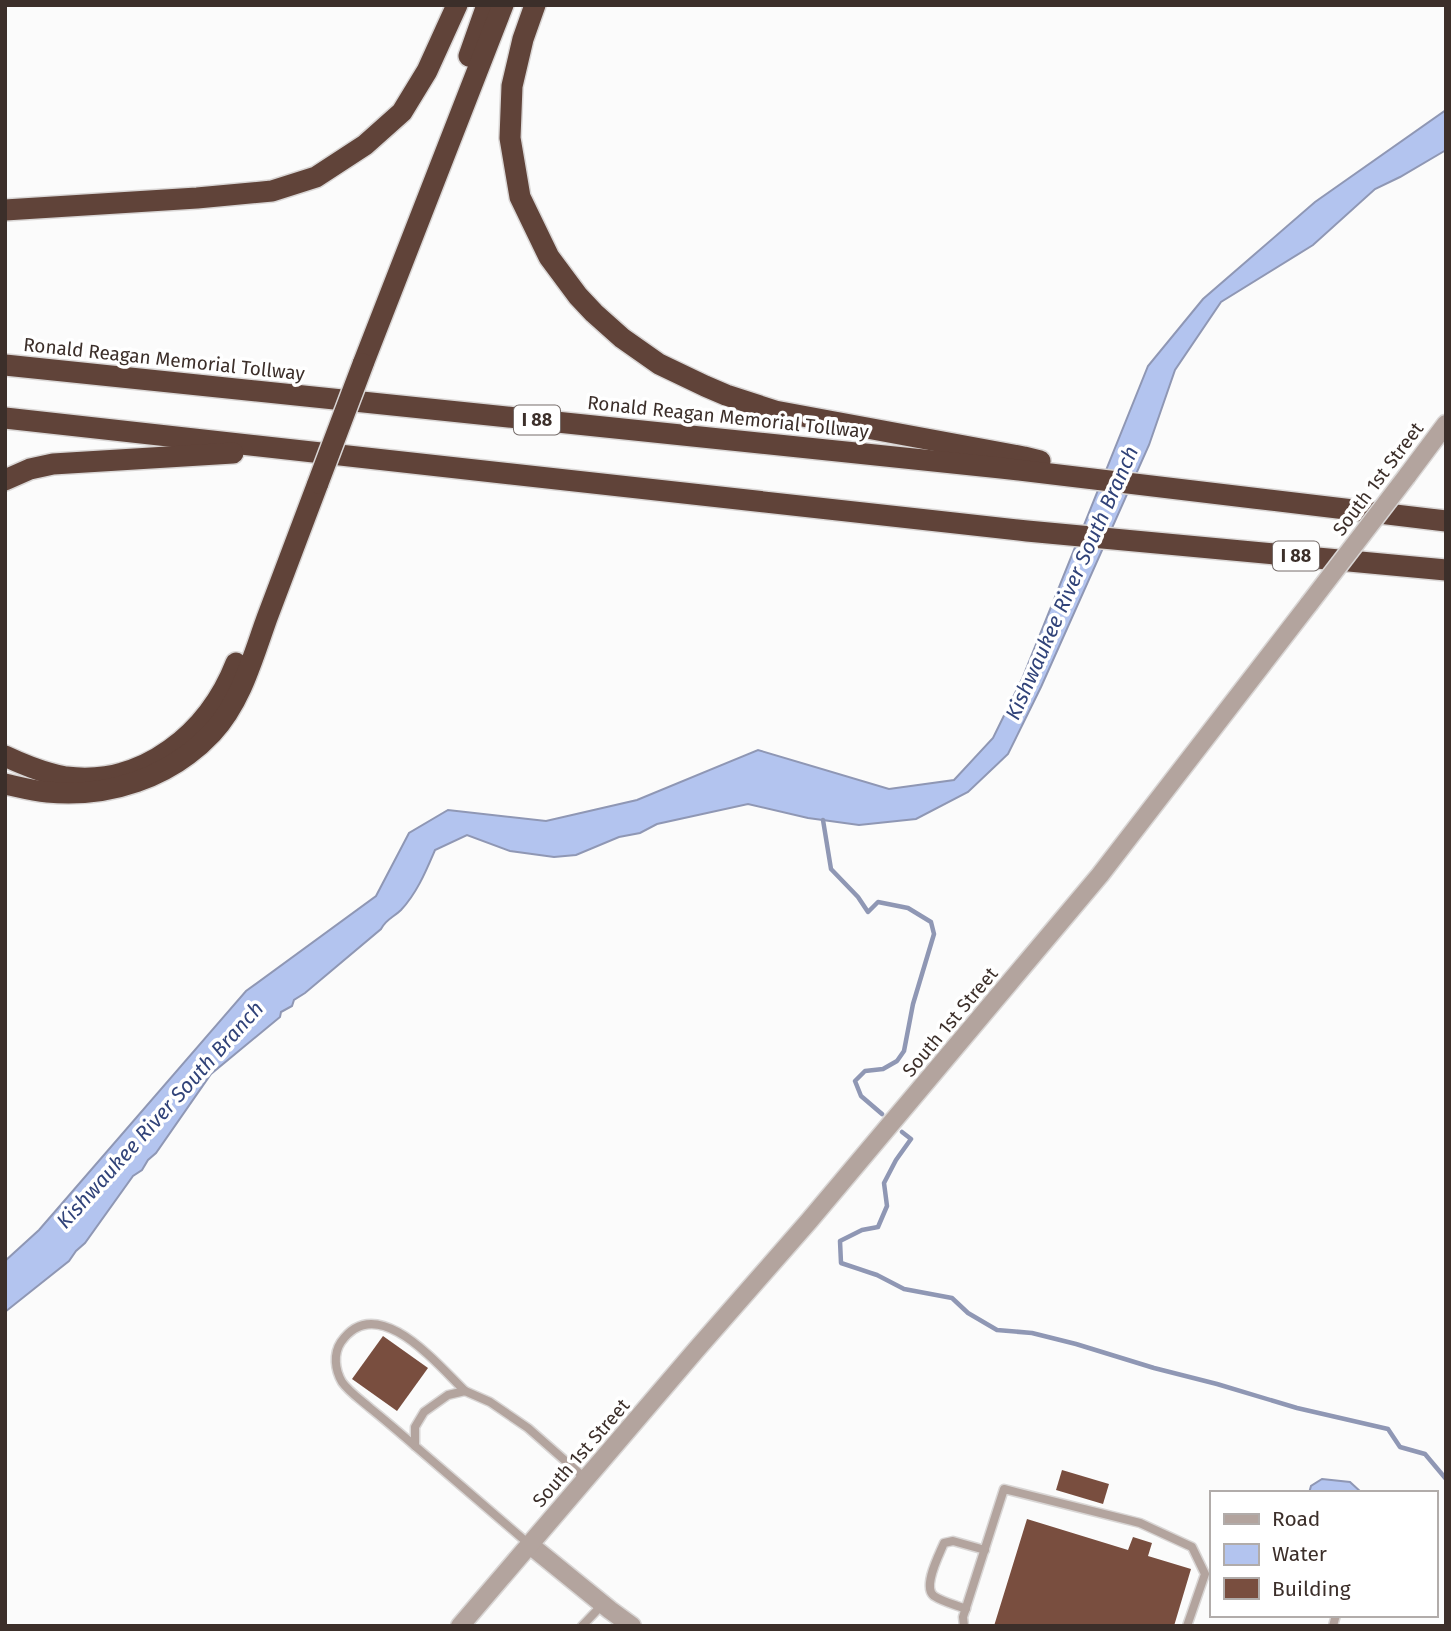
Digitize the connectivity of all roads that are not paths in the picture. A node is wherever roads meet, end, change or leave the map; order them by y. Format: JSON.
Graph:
{"nodes":[{"id":1,"x":457,"y":5,"type":"edge"},
{"id":2,"x":487,"y":5,"type":"edge"},
{"id":3,"x":503,"y":5,"type":"edge"},
{"id":4,"x":535,"y":5,"type":"edge"},
{"id":5,"x":5,"y":211,"type":"edge"},
{"id":6,"x":5,"y":365,"type":"edge"},
{"id":7,"x":358,"y":365,"type":"junction"},
{"id":8,"x":5,"y":418,"type":"edge"},
{"id":9,"x":1446,"y":424,"type":"edge"},
{"id":10,"x":288,"y":449,"type":"junction"},
{"id":11,"x":1070,"y":473,"type":"junction"},
{"id":12,"x":5,"y":480,"type":"edge"},
{"id":13,"x":312,"y":482,"type":"junction"},
{"id":14,"x":1446,"y":521,"type":"edge"},
{"id":15,"x":1446,"y":570,"type":"edge"},
{"id":16,"x":5,"y":756,"type":"edge"},
{"id":17,"x":5,"y":783,"type":"edge"},
{"id":18,"x":465,"y":1391,"type":"junction"},
{"id":19,"x":415,"y":1446,"type":"junction"},
{"id":20,"x":586,"y":1479,"type":"junction"},
{"id":21,"x":530,"y":1545,"type":"junction"},
{"id":22,"x":985,"y":1550,"type":"junction"},
{"id":23,"x":603,"y":1604,"type":"junction"},
{"id":24,"x":965,"y":1609,"type":"junction"},
{"id":25,"x":460,"y":1626,"type":"edge"},
{"id":26,"x":582,"y":1626,"type":"edge"},
{"id":27,"x":632,"y":1626,"type":"edge"},
{"id":28,"x":964,"y":1626,"type":"edge"},
{"id":29,"x":1187,"y":1626,"type":"edge"}],
"edges":[{"from":1,"to":5,"type":"highway"},
{"from":2,"to":7,"type":"highway"},
{"from":3,"to":7,"type":"highway"},
{"from":4,"to":11,"type":"highway"},
{"from":6,"to":11,"type":"highway","name":"Ronald Reagan Memorial Tollway","number":"I 88"},
{"from":7,"to":13,"type":"highway"},
{"from":8,"to":10,"type":"highway","number":"I 88"},
{"from":9,"to":20,"type":"street","name":"South 1st Street","bridge":true},
{"from":10,"to":12,"type":"highway"},
{"from":10,"to":15,"type":"highway","number":"I 88"},
{"from":11,"to":14,"type":"highway"},
{"from":13,"to":16,"type":"highway"},
{"from":13,"to":17,"type":"highway"},
{"from":18,"to":19,"type":"lane"},
{"from":18,"to":19,"type":"lane"},
{"from":18,"to":20,"type":"lane"},
{"from":19,"to":21,"type":"lane"},
{"from":20,"to":21,"type":"street","name":"South 1st Street"},
{"from":21,"to":23,"type":"street"},
{"from":21,"to":25,"type":"street","name":"South 1st Street"},
{"from":22,"to":24,"type":"lane"},
{"from":22,"to":24,"type":"lane"},
{"from":22,"to":29,"type":"lane"},
{"from":23,"to":26,"type":"lane"},
{"from":23,"to":27,"type":"street"},
{"from":24,"to":28,"type":"lane"}]}
